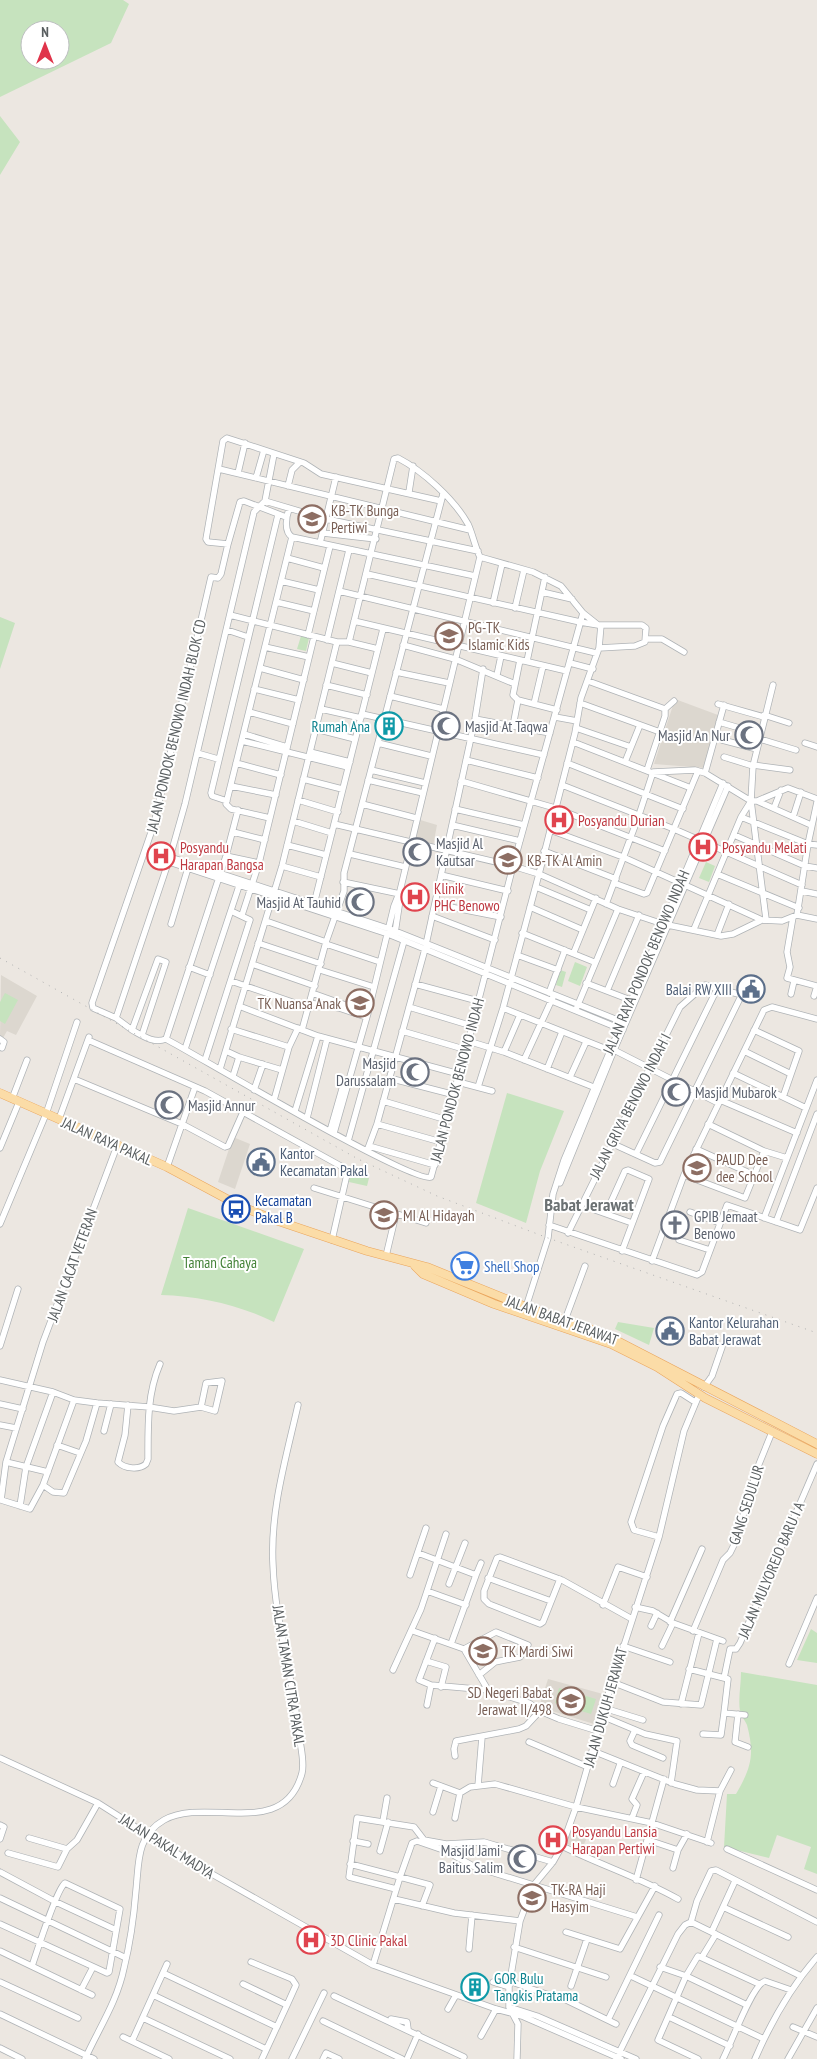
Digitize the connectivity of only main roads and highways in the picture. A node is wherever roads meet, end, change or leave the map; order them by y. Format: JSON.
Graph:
{"nodes":[{"id":1,"x":0,"y":1093,"type":"edge"},
{"id":2,"x":213,"y":1191,"type":"joint"},
{"id":3,"x":414,"y":1265,"type":"junction"},
{"id":4,"x":817,"y":1444,"type":"edge"},
{"id":5,"x":817,"y":1454,"type":"edge"}],
"edges":[{"from":1,"to":2,"type":"main road","name":"JALAN RAYA PAKAL"},
{"from":2,"to":3,"type":"main road","name":"JALAN BABAT JERAWAT"},
{"from":3,"to":4,"type":"main road","name":"JALAN BABAT JERAWAT"},
{"from":3,"to":5,"type":"main road","name":"JALAN BABAT JERAWAT"}]}
